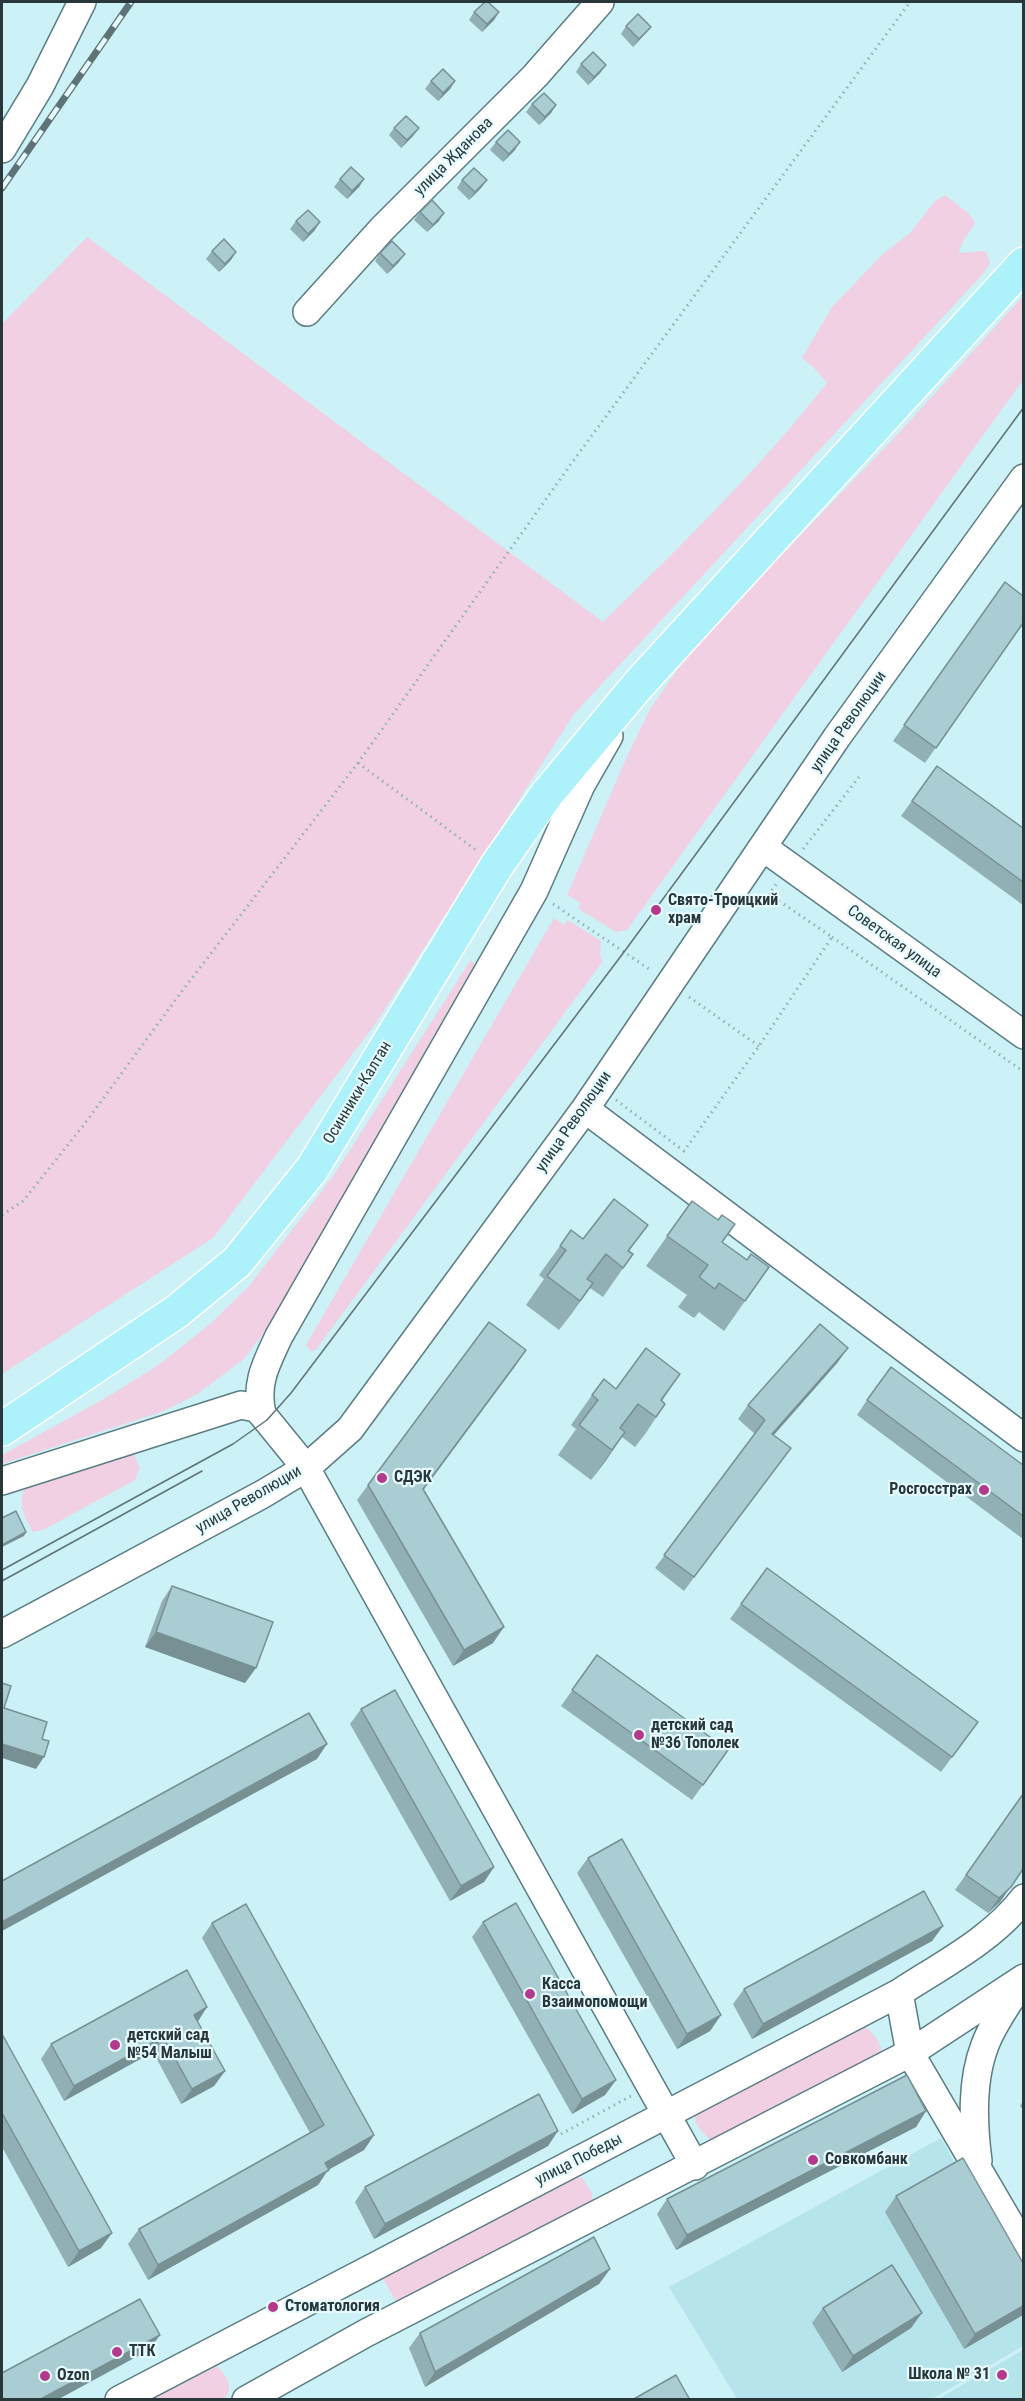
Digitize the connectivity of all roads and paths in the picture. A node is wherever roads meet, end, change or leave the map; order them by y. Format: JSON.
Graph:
{"nodes":[{"id":1,"x":82,"y":2,"type":"edge"},
{"id":2,"x":600,"y":2,"type":"edge"},
{"id":3,"x":910,"y":2,"type":"edge"},
{"id":4,"x":2,"y":149,"type":"edge"},
{"id":5,"x":1023,"y":264,"type":"edge"},
{"id":6,"x":307,"y":312,"type":"dead end"},
{"id":7,"x":1023,"y":478,"type":"edge"},
{"id":8,"x":639,"y":684,"type":"junction"},
{"id":9,"x":358,"y":763,"type":"junction"},
{"id":10,"x":859,"y":777,"type":"dead end"},
{"id":11,"x":764,"y":848,"type":"junction"},
{"id":12,"x":496,"y":865,"type":"junction"},
{"id":13,"x":790,"y":866,"type":"junction"},
{"id":14,"x":534,"y":891,"type":"junction"},
{"id":15,"x":832,"y":937,"type":"junction"},
{"id":16,"x":670,"y":983,"type":"junction"},
{"id":17,"x":1023,"y":1035,"type":"edge"},
{"id":18,"x":759,"y":1046,"type":"junction"},
{"id":19,"x":1023,"y":1072,"type":"edge"},
{"id":20,"x":591,"y":1113,"type":"junction"},
{"id":21,"x":2,"y":1215,"type":"edge"},
{"id":22,"x":262,"y":1414,"type":"junction"},
{"id":23,"x":2,"y":1429,"type":"edge"},
{"id":24,"x":1023,"y":1438,"type":"edge"},
{"id":25,"x":306,"y":1468,"type":"junction"},
{"id":26,"x":2,"y":1481,"type":"edge"},
{"id":27,"x":2,"y":1634,"type":"edge"},
{"id":28,"x":1023,"y":1898,"type":"edge"},
{"id":29,"x":1023,"y":1979,"type":"edge"},
{"id":30,"x":899,"y":1993,"type":"junction"},
{"id":31,"x":910,"y":2053,"type":"junction"},
{"id":32,"x":651,"y":2085,"type":"junction"},
{"id":33,"x":667,"y":2114,"type":"junction"},
{"id":34,"x":561,"y":2134,"type":"dead end"},
{"id":35,"x":695,"y":2166,"type":"junction"},
{"id":36,"x":980,"y":2174,"type":"junction"},
{"id":37,"x":1023,"y":2248,"type":"edge"},
{"id":38,"x":119,"y":2400,"type":"edge"},
{"id":39,"x":246,"y":2400,"type":"edge"}],
"edges":[{"from":1,"to":4,"type":"street"},
{"from":2,"to":6,"type":"street","name":"улица Жданова"},
{"from":3,"to":9,"type":"path"},
{"from":5,"to":8,"type":"main road","name":"Осинники-Калтан"},
{"from":7,"to":11,"type":"street","name":"улица Революции"},
{"from":8,"to":12,"type":"main road","name":"Осинники-Калтан"},
{"from":8,"to":14,"type":"street"},
{"from":9,"to":12,"type":"path"},
{"from":9,"to":21,"type":"path"},
{"from":10,"to":13,"type":"path"},
{"from":11,"to":13,"type":"street","name":"Советская улица"},
{"from":11,"to":16,"type":"street","name":"улица Революции"},
{"from":12,"to":23,"type":"main road","name":"Осинники-Калтан"},
{"from":13,"to":15,"type":"path"},
{"from":13,"to":17,"type":"street","name":"Советская улица"},
{"from":14,"to":16,"type":"path"},
{"from":14,"to":22,"type":"street"},
{"from":15,"to":18,"type":"path"},
{"from":15,"to":19,"type":"path"},
{"from":16,"to":18,"type":"path"},
{"from":16,"to":20,"type":"street","name":"улица Революции"},
{"from":18,"to":20,"type":"path"},
{"from":20,"to":24,"type":"street"},
{"from":20,"to":25,"type":"street","name":"улица Революции"},
{"from":22,"to":25,"type":"street"},
{"from":22,"to":26,"type":"street"},
{"from":25,"to":27,"type":"street","name":"улица Революции"},
{"from":25,"to":32,"type":"street"},
{"from":28,"to":30,"type":"street","name":"улица Победы"},
{"from":29,"to":31,"type":"street"},
{"from":29,"to":36,"type":"street"},
{"from":30,"to":31,"type":"street"},
{"from":30,"to":33,"type":"street","name":"улица Победы"},
{"from":31,"to":35,"type":"street"},
{"from":31,"to":36,"type":"street"},
{"from":32,"to":33,"type":"street"},
{"from":32,"to":34,"type":"path"},
{"from":33,"to":35,"type":"street"},
{"from":33,"to":38,"type":"street","name":"улица Победы"},
{"from":35,"to":39,"type":"street"},
{"from":36,"to":37,"type":"street"}]}
